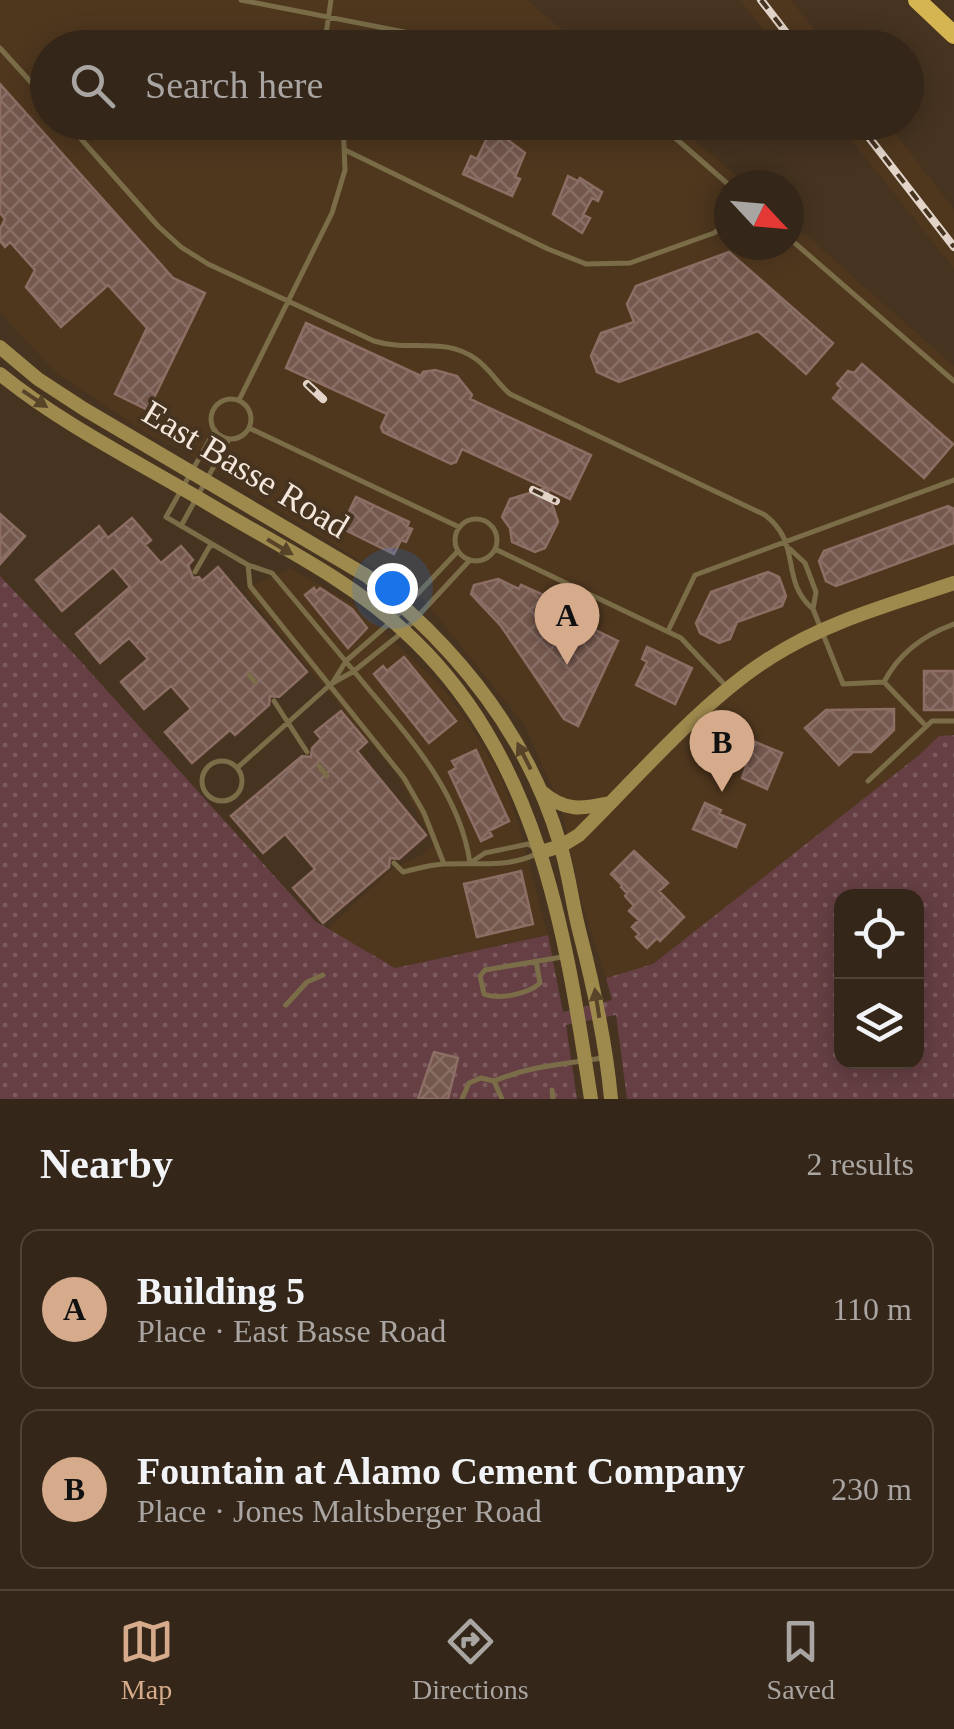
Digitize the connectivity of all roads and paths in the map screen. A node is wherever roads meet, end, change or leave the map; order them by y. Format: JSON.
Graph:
{"nodes":[{"id":1,"x":241,"y":0,"type":"edge"},
{"id":2,"x":331,"y":0,"type":"edge"},
{"id":3,"x":917,"y":0,"type":"edge"},
{"id":4,"x":328,"y":17,"type":"junction"},
{"id":5,"x":326,"y":30,"type":"edge"},
{"id":6,"x":394,"y":30,"type":"edge"},
{"id":7,"x":954,"y":34,"type":"edge"},
{"id":8,"x":0,"y":48,"type":"edge"},
{"id":9,"x":30,"y":81,"type":"edge"},
{"id":10,"x":82,"y":140,"type":"edge"},
{"id":11,"x":344,"y":140,"type":"edge"},
{"id":12,"x":677,"y":140,"type":"edge"},
{"id":13,"x":345,"y":150,"type":"junction"},
{"id":14,"x":714,"y":173,"type":"edge"},
{"id":15,"x":714,"y":233,"type":"edge"},
{"id":16,"x":804,"y":251,"type":"edge"},
{"id":17,"x":288,"y":302,"type":"junction"},
{"id":18,"x":0,"y":347,"type":"edge"},
{"id":19,"x":0,"y":374,"type":"edge"},
{"id":20,"x":954,"y":381,"type":"edge"},
{"id":21,"x":239,"y":400,"type":"junction"},
{"id":22,"x":76,"y":403,"type":"junction"},
{"id":23,"x":66,"y":419,"type":"junction"},
{"id":24,"x":249,"y":428,"type":"junction"},
{"id":25,"x":214,"y":430,"type":"junction"},
{"id":26,"x":229,"y":439,"type":"junction"},
{"id":27,"x":192,"y":471,"type":"junction"},
{"id":28,"x":206,"y":479,"type":"junction"},
{"id":29,"x":954,"y":480,"type":"edge"},
{"id":30,"x":182,"y":488,"type":"junction"},
{"id":31,"x":197,"y":497,"type":"junction"},
{"id":32,"x":180,"y":526,"type":"junction"},
{"id":33,"x":460,"y":527,"type":"junction"},
{"id":34,"x":211,"y":544,"type":"junction"},
{"id":35,"x":788,"y":545,"type":"junction"},
{"id":36,"x":496,"y":549,"type":"junction"},
{"id":37,"x":458,"y":551,"type":"junction"},
{"id":38,"x":470,"y":560,"type":"junction"},
{"id":39,"x":248,"y":566,"type":"junction"},
{"id":40,"x":195,"y":572,"type":"dead end"},
{"id":41,"x":954,"y":583,"type":"edge"},
{"id":42,"x":813,"y":609,"type":"junction"},
{"id":43,"x":411,"y":612,"type":"junction"},
{"id":44,"x":954,"y":624,"type":"edge"},
{"id":45,"x":398,"y":626,"type":"junction"},
{"id":46,"x":668,"y":630,"type":"junction"},
{"id":47,"x":820,"y":631,"type":"junction"},
{"id":48,"x":346,"y":660,"type":"junction"},
{"id":49,"x":354,"y":671,"type":"junction"},
{"id":50,"x":249,"y":675,"type":"dead end"},
{"id":51,"x":256,"y":682,"type":"dead end"},
{"id":52,"x":884,"y":682,"type":"junction"},
{"id":53,"x":331,"y":684,"type":"junction"},
{"id":54,"x":729,"y":689,"type":"junction"},
{"id":55,"x":274,"y":702,"type":"dead end"},
{"id":56,"x":954,"y":720,"type":"edge"},
{"id":57,"x":287,"y":723,"type":"junction"},
{"id":58,"x":926,"y":726,"type":"junction"},
{"id":59,"x":306,"y":752,"type":"dead end"},
{"id":60,"x":319,"y":766,"type":"dead end"},
{"id":61,"x":237,"y":768,"type":"junction"},
{"id":62,"x":327,"y":776,"type":"dead end"},
{"id":63,"x":868,"y":782,"type":"dead end"},
{"id":64,"x":539,"y":789,"type":"junction"},
{"id":65,"x":611,"y":803,"type":"junction"},
{"id":66,"x":561,"y":846,"type":"junction"},
{"id":67,"x":541,"y":852,"type":"junction"},
{"id":68,"x":394,"y":862,"type":"dead end"},
{"id":69,"x":470,"y":863,"type":"junction"},
{"id":70,"x":444,"y":864,"type":"junction"},
{"id":71,"x":565,"y":956,"type":"junction"},
{"id":72,"x":536,"y":961,"type":"junction"},
{"id":73,"x":323,"y":975,"type":"dead end"},
{"id":74,"x":286,"y":1005,"type":"dead end"},
{"id":75,"x":605,"y":1058,"type":"junction"},
{"id":76,"x":586,"y":1060,"type":"junction"},
{"id":77,"x":494,"y":1082,"type":"junction"},
{"id":78,"x":552,"y":1090,"type":"dead end"},
{"id":79,"x":462,"y":1099,"type":"edge"},
{"id":80,"x":502,"y":1099,"type":"edge"},
{"id":81,"x":552,"y":1099,"type":"edge"},
{"id":82,"x":591,"y":1099,"type":"edge"},
{"id":83,"x":610,"y":1099,"type":"edge"}],
"edges":[{"from":1,"to":4,"type":"lane"},
{"from":2,"to":4,"type":"lane"},
{"from":3,"to":7,"type":"highway"},
{"from":4,"to":5,"type":"lane"},
{"from":4,"to":6,"type":"lane"},
{"from":8,"to":9,"type":"lane"},
{"from":10,"to":17,"type":"lane"},
{"from":11,"to":13,"type":"lane"},
{"from":12,"to":14,"type":"lane"},
{"from":13,"to":15,"type":"lane"},
{"from":13,"to":17,"type":"lane"},
{"from":16,"to":20,"type":"lane"},
{"from":17,"to":21,"type":"lane"},
{"from":17,"to":35,"type":"lane"},
{"from":18,"to":22,"type":"main road","name":"East Basse Road"},
{"from":19,"to":23,"type":"main road","name":"East Basse Road","one_way":true},
{"from":21,"to":24,"type":"lane"},
{"from":21,"to":25,"type":"lane"},
{"from":22,"to":23,"type":"main road"},
{"from":22,"to":27,"type":"main road","name":"East Basse Road"},
{"from":23,"to":30,"type":"main road","name":"East Basse Road"},
{"from":24,"to":26,"type":"lane"},
{"from":24,"to":33,"type":"lane"},
{"from":25,"to":26,"type":"lane"},
{"from":25,"to":27,"type":"lane"},
{"from":26,"to":28,"type":"lane"},
{"from":27,"to":28,"type":"main road","name":"East Basse Road"},
{"from":27,"to":30,"type":"lane"},
{"from":28,"to":31,"type":"lane"},
{"from":28,"to":43,"type":"main road","name":"East Basse Road"},
{"from":29,"to":35,"type":"lane"},
{"from":30,"to":31,"type":"main road","name":"East Basse Road"},
{"from":30,"to":32,"type":"lane"},
{"from":31,"to":32,"type":"lane"},
{"from":31,"to":45,"type":"main road","name":"East Basse Road","one_way":true},
{"from":32,"to":34,"type":"lane"},
{"from":33,"to":36,"type":"lane"},
{"from":33,"to":37,"type":"lane"},
{"from":34,"to":39,"type":"lane"},
{"from":34,"to":40,"type":"lane"},
{"from":35,"to":42,"type":"lane"},
{"from":35,"to":42,"type":"lane"},
{"from":35,"to":46,"type":"lane"},
{"from":36,"to":38,"type":"lane"},
{"from":36,"to":46,"type":"lane"},
{"from":37,"to":38,"type":"lane"},
{"from":37,"to":43,"type":"lane"},
{"from":38,"to":43,"type":"lane"},
{"from":39,"to":48,"type":"lane"},
{"from":39,"to":53,"type":"lane"},
{"from":41,"to":47,"type":"main road"},
{"from":42,"to":47,"type":"lane"},
{"from":43,"to":45,"type":"lane"},
{"from":43,"to":45,"type":"lane"},
{"from":64,"to":43,"type":"main road","name":"East Basse Road","one_way":true},
{"from":44,"to":52,"type":"lane"},
{"from":45,"to":48,"type":"lane"},
{"from":45,"to":49,"type":"lane"},
{"from":45,"to":67,"type":"main road","name":"East Basse Road"},
{"from":46,"to":54,"type":"lane"},
{"from":47,"to":52,"type":"lane"},
{"from":47,"to":54,"type":"main road"},
{"from":48,"to":49,"type":"lane"},
{"from":48,"to":53,"type":"lane"},
{"from":49,"to":53,"type":"lane"},
{"from":49,"to":69,"type":"lane"},
{"from":50,"to":51,"type":"lane"},
{"from":52,"to":58,"type":"lane"},
{"from":53,"to":57,"type":"lane"},
{"from":53,"to":70,"type":"lane"},
{"from":54,"to":65,"type":"main road"},
{"from":55,"to":57,"type":"lane"},
{"from":56,"to":58,"type":"lane"},
{"from":57,"to":59,"type":"lane"},
{"from":57,"to":61,"type":"lane"},
{"from":58,"to":63,"type":"lane"},
{"from":60,"to":62,"type":"lane"},
{"from":61,"to":61,"type":"lane"},
{"from":64,"to":65,"type":"main road"},
{"from":64,"to":66,"type":"main road","name":"East Basse Road"},
{"from":65,"to":66,"type":"main road"},
{"from":66,"to":67,"type":"main road"},
{"from":75,"to":66,"type":"main road","name":"East Basse Road","one_way":true},
{"from":67,"to":69,"type":"lane"},
{"from":67,"to":69,"type":"lane"},
{"from":67,"to":71,"type":"main road","name":"East Basse Road"},
{"from":68,"to":70,"type":"lane"},
{"from":69,"to":70,"type":"lane"},
{"from":71,"to":72,"type":"lane"},
{"from":71,"to":76,"type":"main road","name":"East Basse Road"},
{"from":72,"to":72,"type":"lane"},
{"from":73,"to":74,"type":"lane"},
{"from":75,"to":76,"type":"lane"},
{"from":75,"to":83,"type":"main road","name":"East Basse Road"},
{"from":76,"to":77,"type":"lane"},
{"from":76,"to":82,"type":"main road","name":"East Basse Road"},
{"from":77,"to":79,"type":"lane"},
{"from":77,"to":80,"type":"lane"},
{"from":78,"to":81,"type":"lane"}]}
